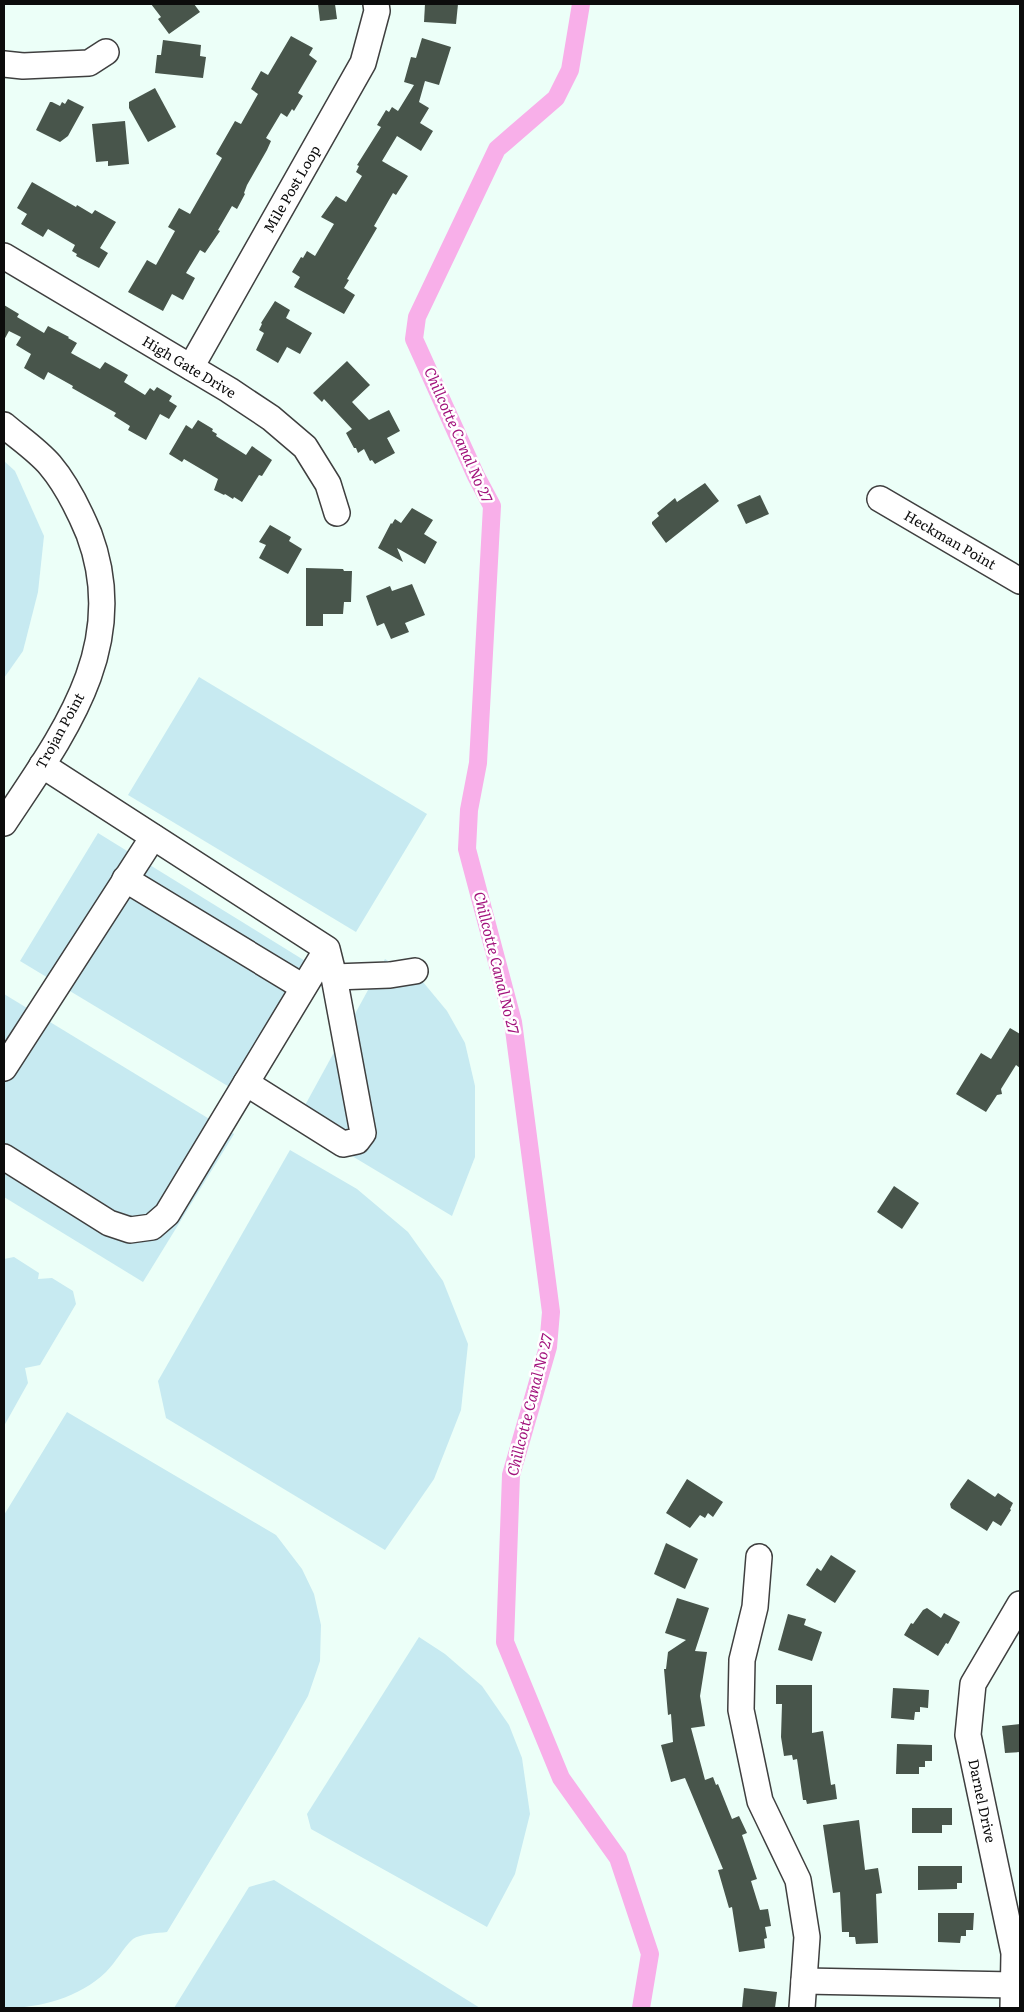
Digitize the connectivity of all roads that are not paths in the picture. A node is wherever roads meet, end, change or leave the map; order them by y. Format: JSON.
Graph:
{"nodes":[{"id":1,"x":376,"y":4,"type":"edge"},
{"id":2,"x":106,"y":52,"type":"dead end"},
{"id":3,"x":4,"y":64,"type":"edge"},
{"id":4,"x":4,"y":256,"type":"edge"},
{"id":5,"x":191,"y":367,"type":"junction"},
{"id":6,"x":4,"y":425,"type":"edge"},
{"id":7,"x":880,"y":499,"type":"dead end"},
{"id":8,"x":337,"y":513,"type":"dead end"},
{"id":9,"x":1020,"y":581,"type":"edge"},
{"id":10,"x":42,"y":765,"type":"junction"},
{"id":11,"x":4,"y":823,"type":"edge"},
{"id":12,"x":152,"y":837,"type":"junction"},
{"id":13,"x":125,"y":879,"type":"junction"},
{"id":14,"x":327,"y":949,"type":"junction"},
{"id":15,"x":415,"y":971,"type":"dead end"},
{"id":16,"x":334,"y":977,"type":"junction"},
{"id":17,"x":304,"y":988,"type":"junction"},
{"id":18,"x":4,"y":1068,"type":"edge"},
{"id":19,"x":246,"y":1083,"type":"junction"},
{"id":20,"x":4,"y":1157,"type":"edge"},
{"id":21,"x":759,"y":1557,"type":"dead end"},
{"id":22,"x":1020,"y":1604,"type":"edge"},
{"id":23,"x":804,"y":1981,"type":"junction"},
{"id":24,"x":1013,"y":1997,"type":"edge"},
{"id":25,"x":802,"y":2008,"type":"edge"}],
"edges":[{"from":1,"to":5,"type":"street","name":"Mile Post Loop"},
{"from":2,"to":3,"type":"street"},
{"from":4,"to":5,"type":"street","name":"High Gate Drive"},
{"from":5,"to":8,"type":"street","name":"High Gate Drive"},
{"from":6,"to":10,"type":"street","name":"Trojan Point"},
{"from":7,"to":9,"type":"street","name":"Heckman Point"},
{"from":10,"to":11,"type":"street","name":"Trojan Point"},
{"from":10,"to":12,"type":"street"},
{"from":12,"to":13,"type":"street"},
{"from":12,"to":14,"type":"street"},
{"from":13,"to":17,"type":"street"},
{"from":13,"to":18,"type":"street"},
{"from":14,"to":16,"type":"street"},
{"from":14,"to":17,"type":"street"},
{"from":15,"to":16,"type":"street"},
{"from":16,"to":19,"type":"street"},
{"from":17,"to":19,"type":"street"},
{"from":19,"to":20,"type":"street"},
{"from":21,"to":23,"type":"street"},
{"from":22,"to":24,"type":"street","name":"Darnel Drive"},
{"from":23,"to":24,"type":"street"},
{"from":23,"to":25,"type":"street"}]}
